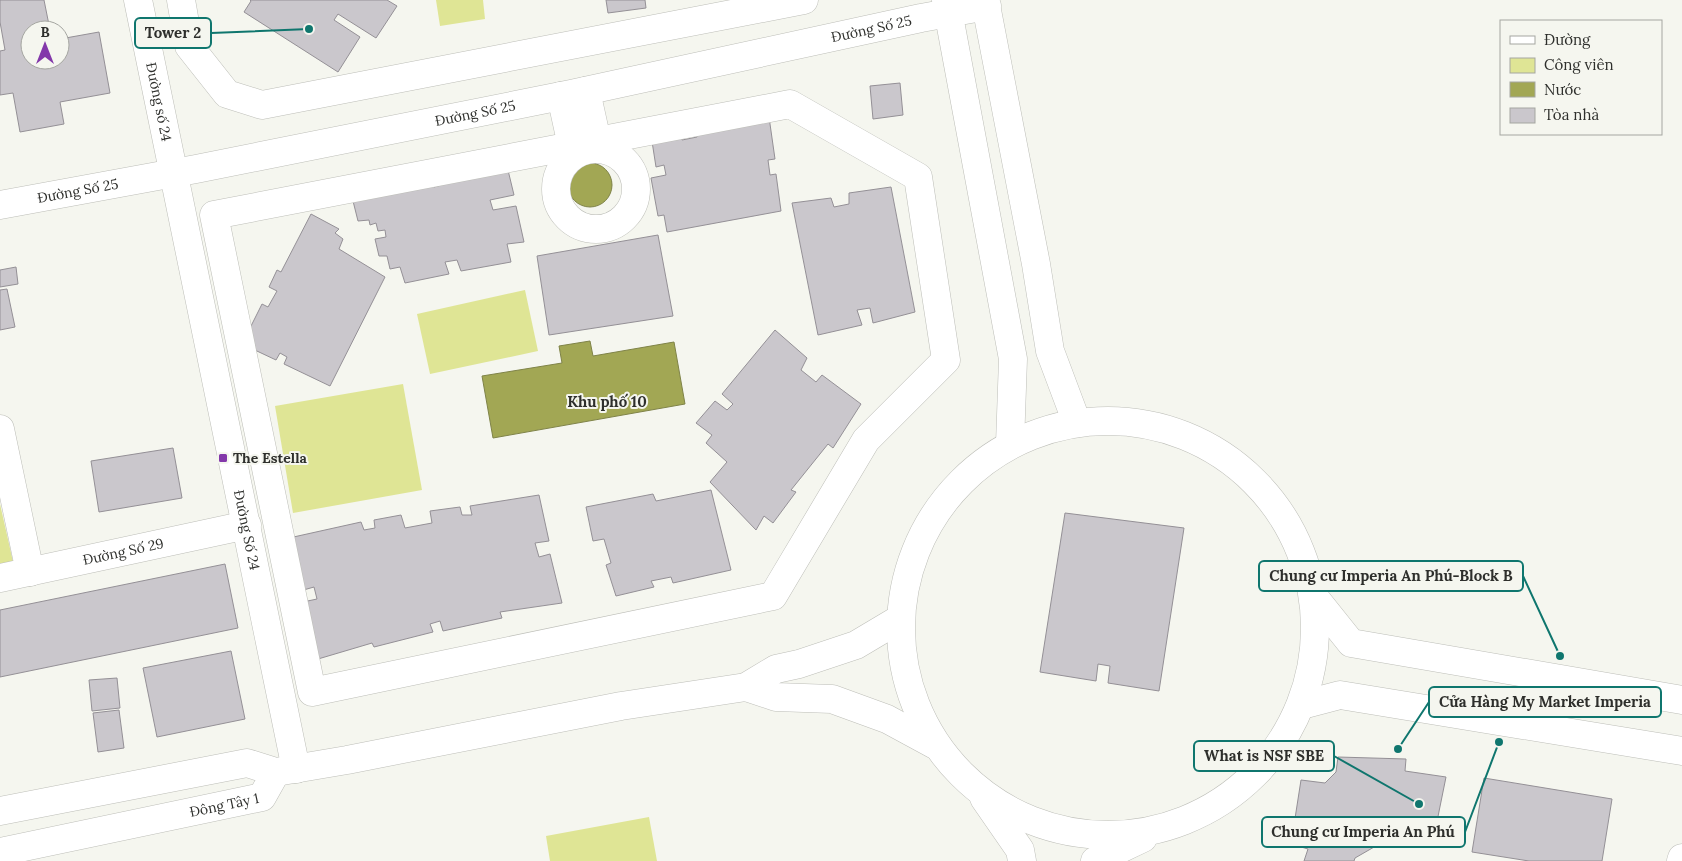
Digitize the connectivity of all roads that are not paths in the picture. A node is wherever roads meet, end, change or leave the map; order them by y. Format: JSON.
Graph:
{"nodes":[{"id":1,"x":138,"y":0,"type":"edge"},
{"id":2,"x":181,"y":0,"type":"edge"},
{"id":3,"x":804,"y":0,"type":"edge"},
{"id":4,"x":986,"y":3,"type":"edge"},
{"id":5,"x":948,"y":6,"type":"edge"},
{"id":6,"x":573,"y":94,"type":"junction"},
{"id":7,"x":585,"y":145,"type":"junction"},
{"id":8,"x":174,"y":173,"type":"junction"},
{"id":9,"x":0,"y":205,"type":"edge"},
{"id":10,"x":1076,"y":423,"type":"junction"},
{"id":11,"x":0,"y":429,"type":"edge"},
{"id":12,"x":1010,"y":444,"type":"junction"},
{"id":13,"x":247,"y":525,"type":"junction"},
{"id":14,"x":30,"y":572,"type":"junction"},
{"id":15,"x":0,"y":578,"type":"edge"},
{"id":16,"x":1315,"y":598,"type":"junction"},
{"id":17,"x":898,"y":620,"type":"junction"},
{"id":18,"x":746,"y":687,"type":"junction"},
{"id":19,"x":1682,"y":700,"type":"edge"},
{"id":20,"x":1302,"y":705,"type":"junction"},
{"id":21,"x":935,"y":745,"type":"junction"},
{"id":22,"x":1682,"y":751,"type":"edge"},
{"id":23,"x":286,"y":770,"type":"junction"},
{"id":24,"x":981,"y":793,"type":"junction"},
{"id":25,"x":0,"y":811,"type":"edge"},
{"id":26,"x":1163,"y":828,"type":"junction"},
{"id":27,"x":0,"y":852,"type":"edge"},
{"id":28,"x":1022,"y":861,"type":"edge"},
{"id":29,"x":1095,"y":861,"type":"edge"}],
"edges":[{"from":1,"to":8,"type":"street","name":"Đường số 24"},
{"from":2,"to":3,"type":"street"},
{"from":4,"to":5,"type":"street","name":"Đường Số 25"},
{"from":4,"to":10,"type":"street"},
{"from":5,"to":6,"type":"street","name":"Đường Số 25"},
{"from":5,"to":12,"type":"street"},
{"from":6,"to":7,"type":"street"},
{"from":6,"to":8,"type":"street","name":"Đường Số 25"},
{"from":7,"to":7,"type":"street"},
{"from":8,"to":9,"type":"street","name":"Đường Số 25"},
{"from":8,"to":13,"type":"street","name":"Đường Số 24"},
{"from":10,"to":12,"type":"street"},
{"from":10,"to":16,"type":"street"},
{"from":11,"to":14,"type":"street"},
{"from":12,"to":17,"type":"street"},
{"from":13,"to":14,"type":"street","name":"Đường Số 29"},
{"from":13,"to":23,"type":"street","name":"Đường Số 24"},
{"from":14,"to":15,"type":"street","name":"Đường Số 29"},
{"from":16,"to":19,"type":"street"},
{"from":16,"to":20,"type":"street"},
{"from":17,"to":18,"type":"street"},
{"from":17,"to":21,"type":"street"},
{"from":18,"to":21,"type":"street"},
{"from":18,"to":23,"type":"street"},
{"from":20,"to":22,"type":"street"},
{"from":20,"to":26,"type":"street"},
{"from":21,"to":24,"type":"street"},
{"from":23,"to":25,"type":"street","name":"Đông Tây 1"},
{"from":23,"to":27,"type":"street","name":"Đông Tây 1"},
{"from":24,"to":26,"type":"street"},
{"from":24,"to":28,"type":"street"},
{"from":26,"to":29,"type":"street"}]}
